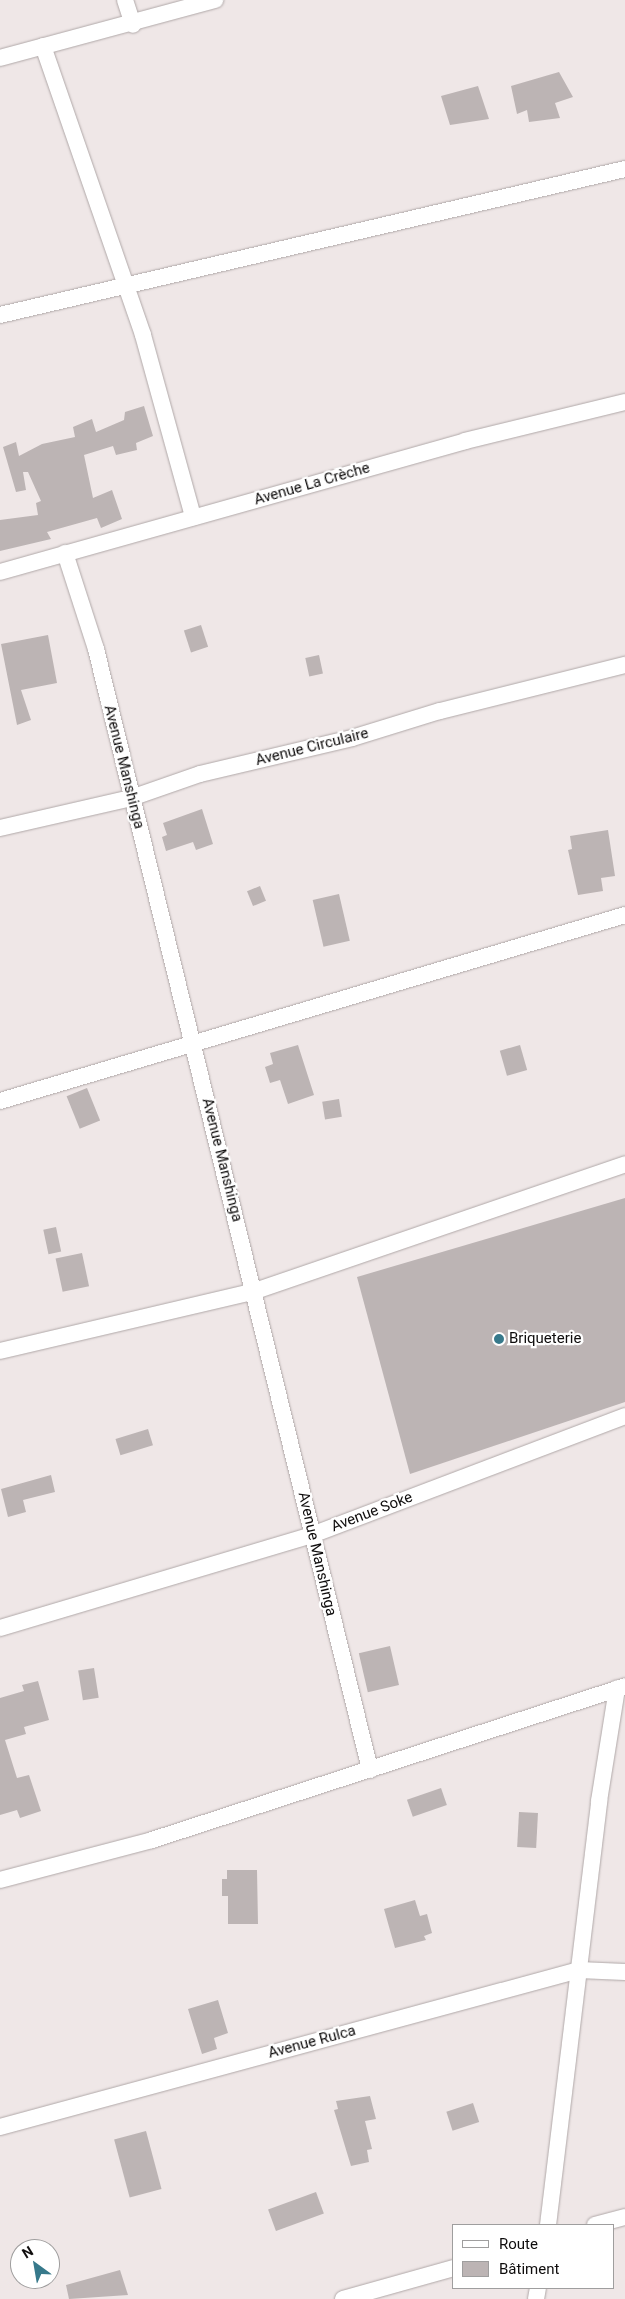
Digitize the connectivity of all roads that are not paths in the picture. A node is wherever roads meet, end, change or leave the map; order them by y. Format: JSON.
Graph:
{"nodes":[{"id":1,"x":125,"y":0,"type":"edge"},
{"id":2,"x":215,"y":0,"type":"edge"},
{"id":3,"x":133,"y":25,"type":"junction"},
{"id":4,"x":43,"y":46,"type":"junction"},
{"id":5,"x":0,"y":58,"type":"edge"},
{"id":6,"x":625,"y":169,"type":"edge"},
{"id":7,"x":126,"y":286,"type":"junction"},
{"id":8,"x":0,"y":315,"type":"edge"},
{"id":9,"x":625,"y":402,"type":"edge"},
{"id":10,"x":193,"y":518,"type":"junction"},
{"id":11,"x":66,"y":553,"type":"junction"},
{"id":12,"x":0,"y":572,"type":"edge"},
{"id":13,"x":625,"y":665,"type":"edge"},
{"id":14,"x":131,"y":798,"type":"junction"},
{"id":15,"x":0,"y":828,"type":"edge"},
{"id":16,"x":625,"y":915,"type":"edge"},
{"id":17,"x":193,"y":1044,"type":"junction"},
{"id":18,"x":0,"y":1101,"type":"edge"},
{"id":19,"x":625,"y":1164,"type":"edge"},
{"id":20,"x":256,"y":1291,"type":"junction"},
{"id":21,"x":0,"y":1352,"type":"edge"},
{"id":22,"x":625,"y":1416,"type":"edge"},
{"id":23,"x":312,"y":1535,"type":"junction"},
{"id":24,"x":0,"y":1628,"type":"edge"},
{"id":25,"x":621,"y":1687,"type":"edge"},
{"id":26,"x":370,"y":1770,"type":"junction"},
{"id":27,"x":0,"y":1880,"type":"edge"},
{"id":28,"x":579,"y":1970,"type":"junction"},
{"id":29,"x":625,"y":1972,"type":"edge"},
{"id":30,"x":0,"y":2127,"type":"edge"},
{"id":31,"x":625,"y":2218,"type":"edge"},
{"id":32,"x":548,"y":2224,"type":"edge"},
{"id":33,"x":599,"y":2224,"type":"edge"},
{"id":34,"x":452,"y":2269,"type":"edge"},
{"id":35,"x":343,"y":2299,"type":"edge"}],
"edges":[{"from":1,"to":3,"type":"street"},
{"from":2,"to":3,"type":"street"},
{"from":3,"to":4,"type":"street"},
{"from":4,"to":5,"type":"street"},
{"from":4,"to":7,"type":"street"},
{"from":6,"to":7,"type":"street"},
{"from":7,"to":8,"type":"street"},
{"from":7,"to":10,"type":"street"},
{"from":9,"to":10,"type":"street","name":"Avenue La Crèche"},
{"from":10,"to":11,"type":"street","name":"Avenue La Crèche"},
{"from":11,"to":12,"type":"street","name":"Avenue La Crèche"},
{"from":11,"to":14,"type":"street","name":"Avenue Manshinga"},
{"from":13,"to":14,"type":"street","name":"Avenue Circulaire"},
{"from":14,"to":15,"type":"street","name":"Avenue Circulaire"},
{"from":14,"to":17,"type":"street","name":"Avenue Manshinga"},
{"from":16,"to":17,"type":"street"},
{"from":17,"to":18,"type":"street"},
{"from":17,"to":20,"type":"street","name":"Avenue Manshinga"},
{"from":19,"to":20,"type":"street"},
{"from":20,"to":21,"type":"street"},
{"from":20,"to":23,"type":"street","name":"Avenue Manshinga"},
{"from":22,"to":23,"type":"street","name":"Avenue Soke"},
{"from":23,"to":24,"type":"street","name":"Avenue Soke"},
{"from":23,"to":26,"type":"street","name":"Avenue Manshinga"},
{"from":25,"to":26,"type":"street"},
{"from":25,"to":28,"type":"street"},
{"from":26,"to":27,"type":"street"},
{"from":28,"to":29,"type":"street","name":"Avenue Rulca"},
{"from":28,"to":30,"type":"street","name":"Avenue Rulca"},
{"from":28,"to":32,"type":"street"},
{"from":31,"to":33,"type":"street"},
{"from":34,"to":35,"type":"street"}]}
